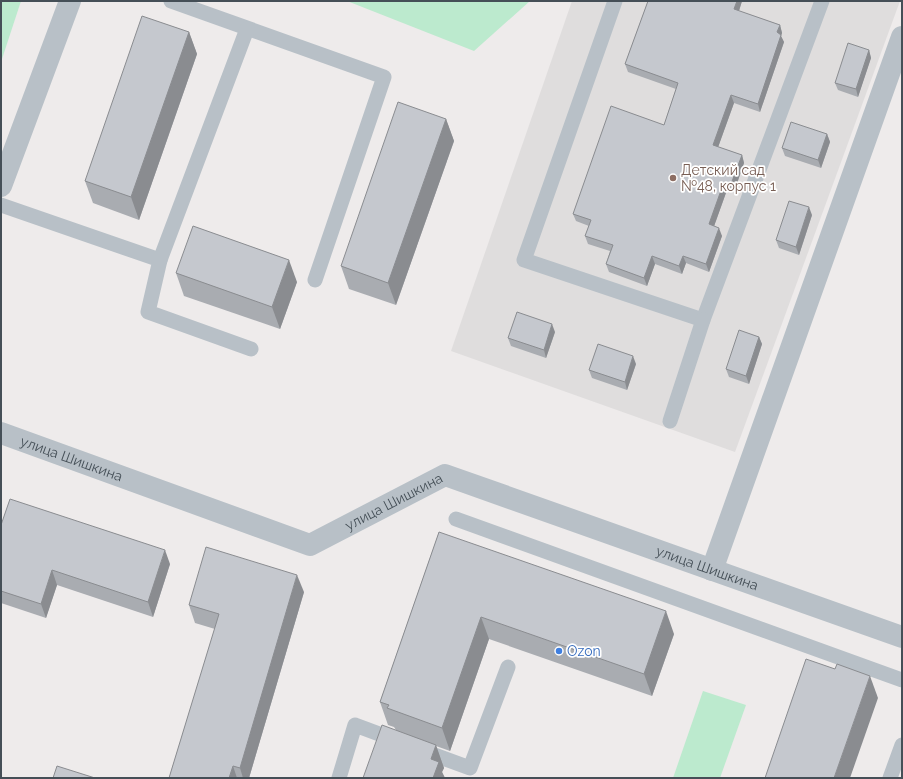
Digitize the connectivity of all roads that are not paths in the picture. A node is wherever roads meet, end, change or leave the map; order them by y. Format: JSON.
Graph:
{"nodes":[{"id":1,"x":70,"y":1,"type":"edge"},
{"id":2,"x":171,"y":1,"type":"edge"},
{"id":3,"x":615,"y":1,"type":"edge"},
{"id":4,"x":822,"y":1,"type":"edge"},
{"id":5,"x":247,"y":29,"type":"junction"},
{"id":6,"x":902,"y":37,"type":"edge"},
{"id":7,"x":1,"y":186,"type":"edge"},
{"id":8,"x":1,"y":205,"type":"edge"},
{"id":9,"x":160,"y":260,"type":"junction"},
{"id":10,"x":315,"y":280,"type":"dead end"},
{"id":11,"x":703,"y":320,"type":"junction"},
{"id":12,"x":252,"y":349,"type":"dead end"},
{"id":13,"x":670,"y":421,"type":"dead end"},
{"id":14,"x":1,"y":433,"type":"edge"},
{"id":15,"x":456,"y":519,"type":"dead end"},
{"id":16,"x":712,"y":570,"type":"junction"},
{"id":17,"x":902,"y":638,"type":"edge"},
{"id":18,"x":508,"y":667,"type":"dead end"},
{"id":19,"x":902,"y":680,"type":"edge"},
{"id":20,"x":902,"y":745,"type":"edge"},
{"id":21,"x":339,"y":778,"type":"edge"},
{"id":22,"x":890,"y":778,"type":"edge"}],
"edges":[{"from":1,"to":7,"type":"street"},
{"from":2,"to":5,"type":"lane"},
{"from":3,"to":11,"type":"lane"},
{"from":4,"to":11,"type":"lane"},
{"from":5,"to":9,"type":"lane"},
{"from":5,"to":10,"type":"lane"},
{"from":6,"to":16,"type":"street"},
{"from":8,"to":9,"type":"lane"},
{"from":9,"to":12,"type":"lane"},
{"from":11,"to":13,"type":"lane"},
{"from":14,"to":16,"type":"street","name":"улица Шишкина"},
{"from":15,"to":19,"type":"lane"},
{"from":16,"to":17,"type":"street","name":"улица Шишкина"},
{"from":18,"to":21,"type":"lane"},
{"from":20,"to":22,"type":"lane"}]}
